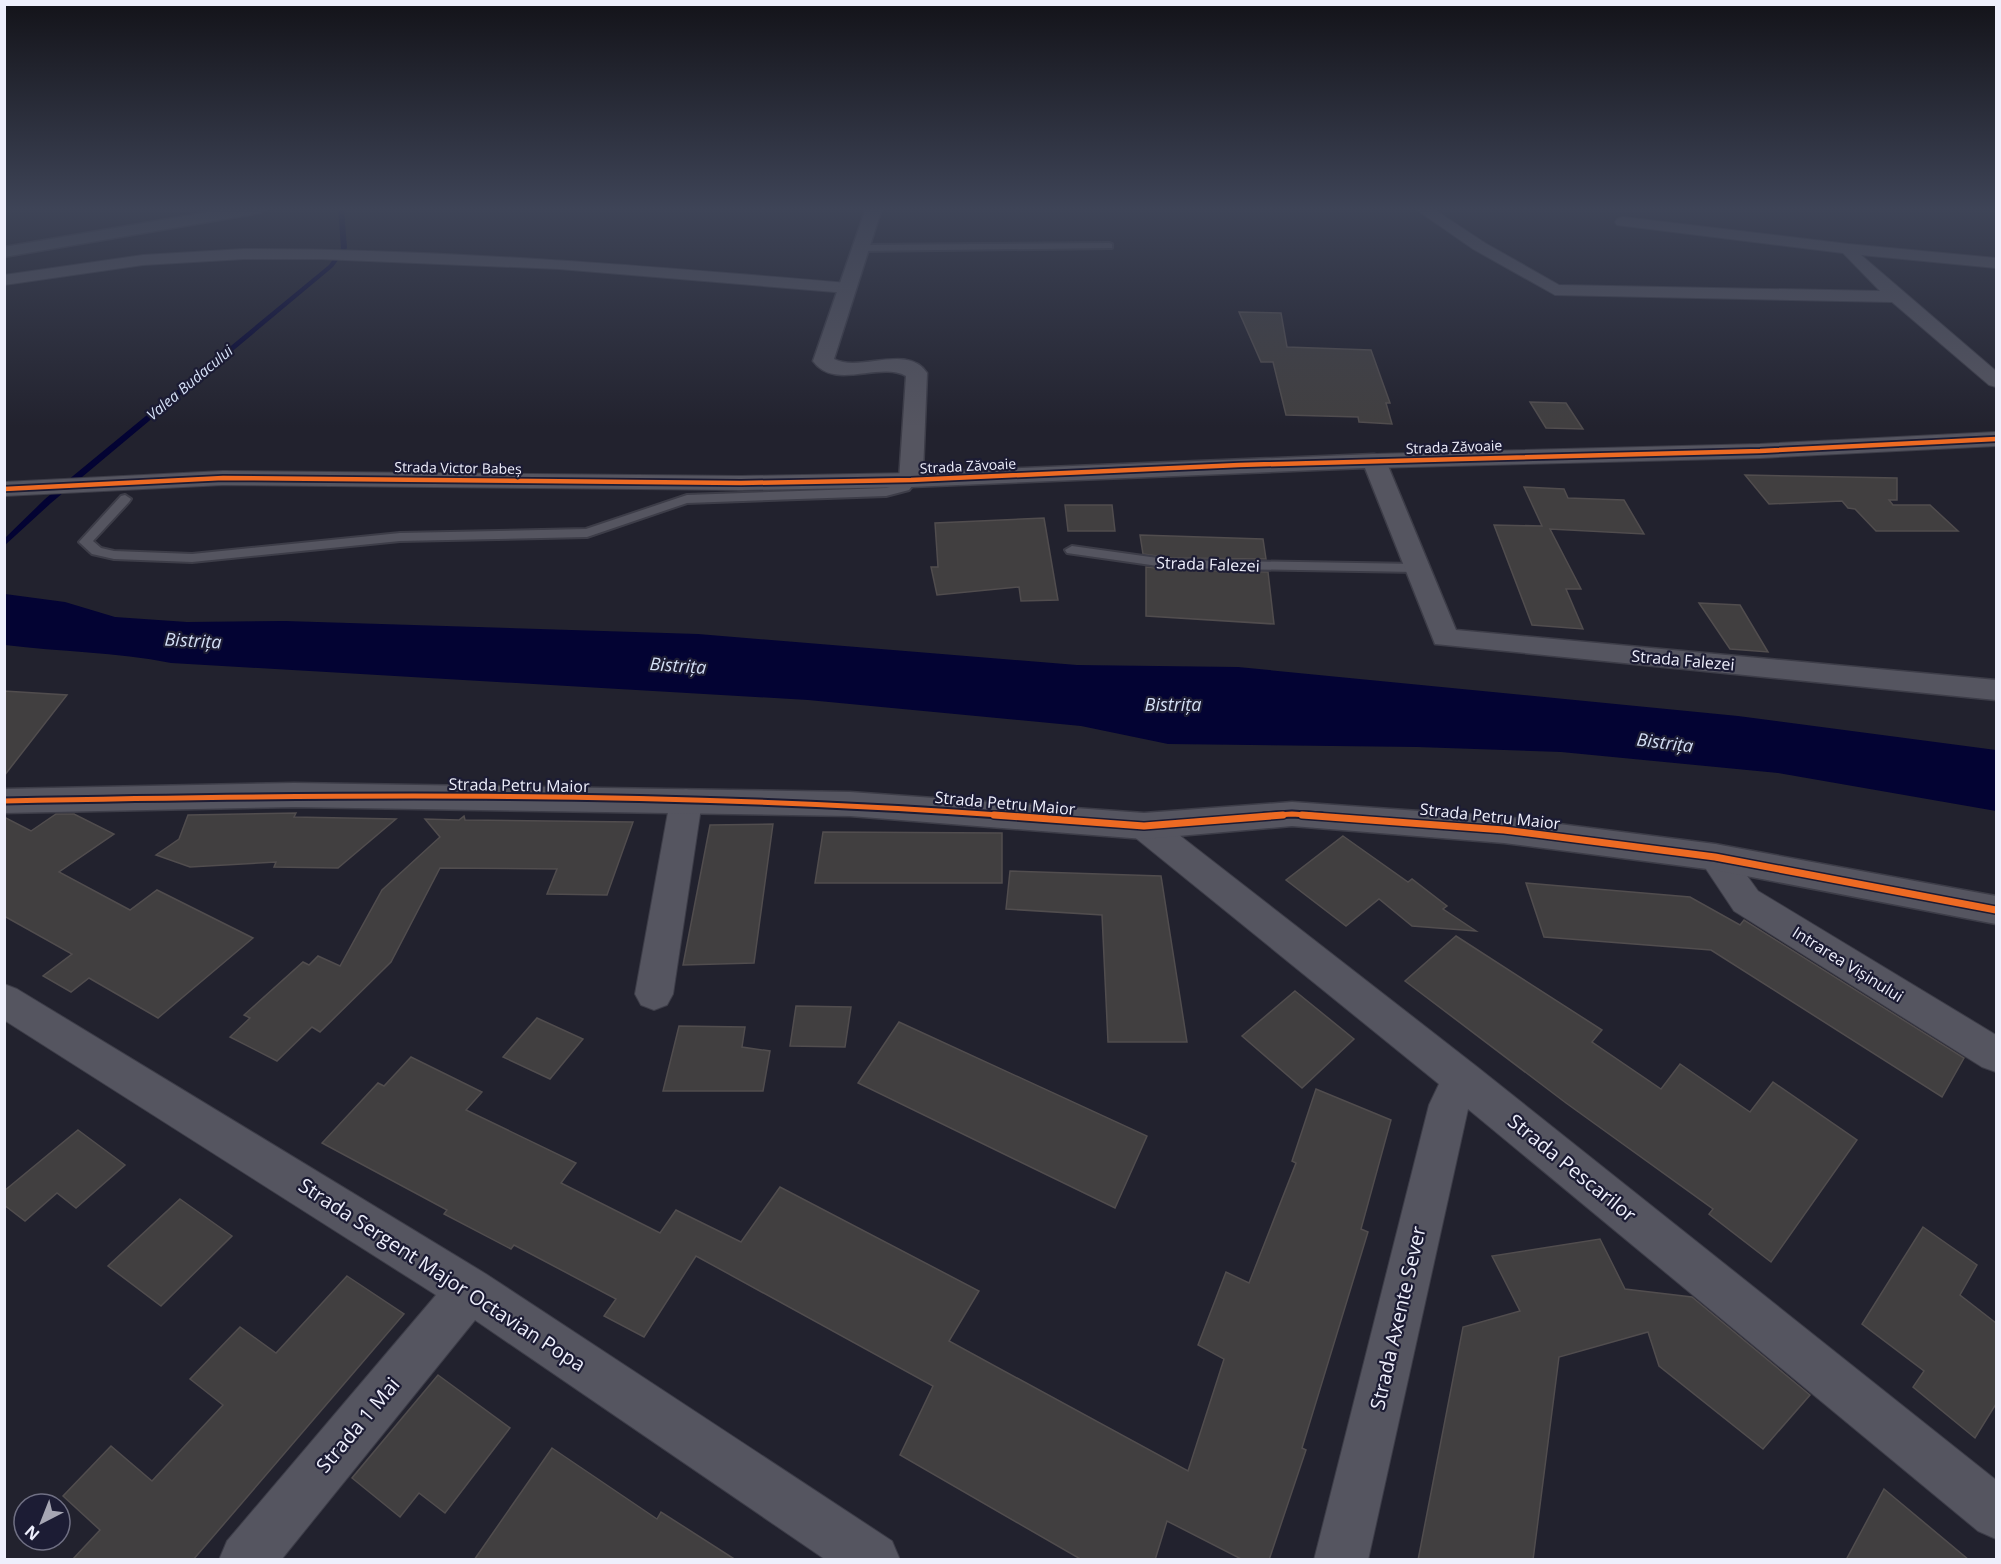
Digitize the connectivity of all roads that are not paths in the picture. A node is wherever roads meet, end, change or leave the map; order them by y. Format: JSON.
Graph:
{"nodes":[{"id":1,"x":763,"y":281,"type":"edge"},
{"id":2,"x":849,"y":281,"type":"edge"},
{"id":3,"x":1539,"y":281,"type":"edge"},
{"id":4,"x":1879,"y":281,"type":"edge"},
{"id":5,"x":847,"y":288,"type":"junction"},
{"id":6,"x":1897,"y":297,"type":"junction"},
{"id":7,"x":1996,"y":381,"type":"edge"},
{"id":8,"x":1996,"y":439,"type":"edge"},
{"id":9,"x":1374,"y":461,"type":"junction"},
{"id":10,"x":911,"y":480,"type":"junction"},
{"id":11,"x":4,"y":489,"type":"edge"},
{"id":12,"x":125,"y":499,"type":"dead end"},
{"id":13,"x":1072,"y":550,"type":"dead end"},
{"id":14,"x":1416,"y":568,"type":"junction"},
{"id":15,"x":1996,"y":690,"type":"edge"},
{"id":16,"x":4,"y":801,"type":"edge"},
{"id":17,"x":686,"y":801,"type":"junction"},
{"id":18,"x":1144,"y":826,"type":"junction"},
{"id":19,"x":1716,"y":857,"type":"junction"},
{"id":20,"x":1996,"y":910,"type":"edge"},
{"id":21,"x":654,"y":994,"type":"dead end"},
{"id":22,"x":4,"y":1000,"type":"edge"},
{"id":23,"x":1996,"y":1055,"type":"edge"},
{"id":24,"x":1462,"y":1079,"type":"junction"},
{"id":25,"x":470,"y":1290,"type":"junction"},
{"id":26,"x":1996,"y":1513,"type":"edge"},
{"id":27,"x":845,"y":1552,"type":"edge"},
{"id":28,"x":246,"y":1560,"type":"edge"},
{"id":29,"x":1341,"y":1560,"type":"edge"}],
"edges":[{"from":1,"to":5,"type":"street"},
{"from":2,"to":5,"type":"street"},
{"from":3,"to":6,"type":"street"},
{"from":4,"to":6,"type":"street"},
{"from":5,"to":10,"type":"street"},
{"from":6,"to":7,"type":"street"},
{"from":8,"to":9,"type":"street","name":"Strada Zăvoaie"},
{"from":9,"to":10,"type":"street","name":"Strada Zăvoaie"},
{"from":9,"to":14,"type":"street","name":"Strada Falezei"},
{"from":10,"to":11,"type":"street","name":"Strada Victor Babeș"},
{"from":10,"to":12,"type":"lane"},
{"from":13,"to":14,"type":"lane","name":"Strada Falezei"},
{"from":14,"to":15,"type":"street","name":"Strada Falezei"},
{"from":16,"to":17,"type":"street","name":"Strada Petru Maior"},
{"from":17,"to":18,"type":"street","name":"Strada Petru Maior"},
{"from":17,"to":21,"type":"street"},
{"from":18,"to":19,"type":"street","name":"Strada Petru Maior"},
{"from":18,"to":24,"type":"street","name":"Strada Pescarilor"},
{"from":19,"to":20,"type":"street","name":"Strada Petru Maior"},
{"from":19,"to":23,"type":"street","name":"Intrarea Vișinului"},
{"from":22,"to":25,"type":"street","name":"Strada Sergent Major Octavian Popa"},
{"from":24,"to":26,"type":"street","name":"Strada Pescarilor"},
{"from":24,"to":29,"type":"street","name":"Strada Axente Sever"},
{"from":25,"to":27,"type":"street","name":"Strada Sergent Major Octavian Popa"},
{"from":25,"to":28,"type":"street","name":"Strada 1 Mai"}]}
